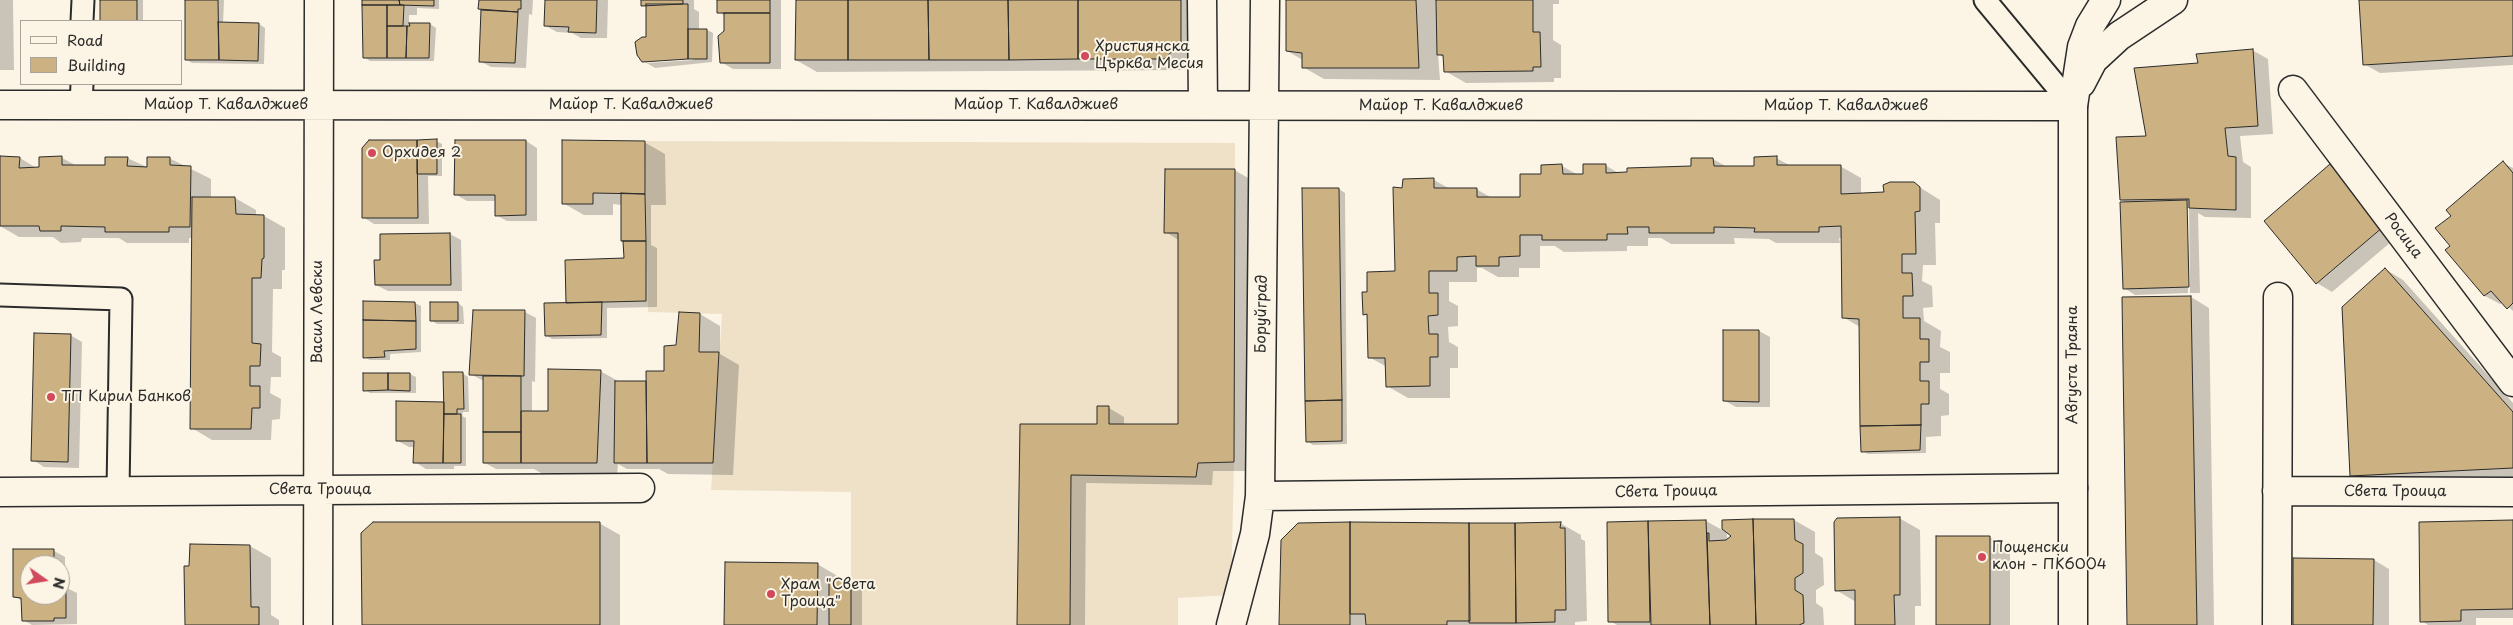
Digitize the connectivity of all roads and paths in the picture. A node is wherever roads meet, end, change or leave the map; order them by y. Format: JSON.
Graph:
{"nodes":[{"id":1,"x":82,"y":0,"type":"edge"},
{"id":2,"x":319,"y":0,"type":"edge"},
{"id":3,"x":1202,"y":0,"type":"edge"},
{"id":4,"x":1266,"y":0,"type":"edge"},
{"id":5,"x":1985,"y":0,"type":"edge"},
{"id":6,"x":2106,"y":0,"type":"edge"},
{"id":7,"x":2173,"y":0,"type":"edge"},
{"id":8,"x":82,"y":20,"type":"edge"},
{"id":9,"x":2294,"y":90,"type":"dead end"},
{"id":10,"x":81,"y":94,"type":"edge"},
{"id":11,"x":0,"y":105,"type":"edge"},
{"id":12,"x":318,"y":105,"type":"junction"},
{"id":13,"x":1203,"y":106,"type":"junction"},
{"id":14,"x":1265,"y":106,"type":"junction"},
{"id":15,"x":2073,"y":106,"type":"junction"},
{"id":16,"x":0,"y":295,"type":"edge"},
{"id":17,"x":2278,"y":297,"type":"dead end"},
{"id":18,"x":2513,"y":382,"type":"edge"},
{"id":19,"x":640,"y":488,"type":"dead end"},
{"id":20,"x":2073,"y":488,"type":"junction"},
{"id":21,"x":318,"y":490,"type":"junction"},
{"id":22,"x":118,"y":491,"type":"junction"},
{"id":23,"x":2277,"y":491,"type":"junction"},
{"id":24,"x":0,"y":492,"type":"edge"},
{"id":25,"x":2513,"y":492,"type":"edge"},
{"id":26,"x":1260,"y":496,"type":"junction"},
{"id":27,"x":318,"y":625,"type":"edge"},
{"id":28,"x":1231,"y":625,"type":"edge"},
{"id":29,"x":2072,"y":625,"type":"edge"},
{"id":30,"x":2277,"y":625,"type":"edge"}],
"edges":[{"from":1,"to":8,"type":"lane"},
{"from":2,"to":12,"type":"street","name":"Васил Левски"},
{"from":3,"to":13,"type":"street"},
{"from":4,"to":14,"type":"street","name":"Боруйград"},
{"from":5,"to":15,"type":"lane"},
{"from":6,"to":15,"type":"street","name":"Августа Траяна"},
{"from":7,"to":15,"type":"street","name":"Августа Траяна"},
{"from":9,"to":18,"type":"street","name":"Росица"},
{"from":10,"to":11,"type":"street","name":"Майор Т. Кавалджиев"},
{"from":10,"to":12,"type":"street","name":"Майор Т. Кавалджиев"},
{"from":12,"to":13,"type":"street","name":"Майор Т. Кавалджиев"},
{"from":12,"to":21,"type":"street","name":"Васил Левски"},
{"from":13,"to":14,"type":"street","name":"Майор Т. Кавалджиев"},
{"from":14,"to":15,"type":"street","name":"Майор Т. Кавалджиев"},
{"from":14,"to":26,"type":"street","name":"Боруйград"},
{"from":15,"to":20,"type":"street","name":"Августа Траяна"},
{"from":16,"to":22,"type":"lane"},
{"from":17,"to":23,"type":"street"},
{"from":19,"to":21,"type":"street","name":"Света Троица"},
{"from":20,"to":26,"type":"street","name":"Света Троица"},
{"from":20,"to":29,"type":"street","name":"Августа Траяна"},
{"from":21,"to":22,"type":"street","name":"Света Троица"},
{"from":21,"to":27,"type":"street","name":"Васил Левски"},
{"from":22,"to":24,"type":"street","name":"Света Троица"},
{"from":23,"to":25,"type":"street","name":"Света Троица"},
{"from":23,"to":30,"type":"street"},
{"from":26,"to":28,"type":"street","name":"Боруйград"}]}
